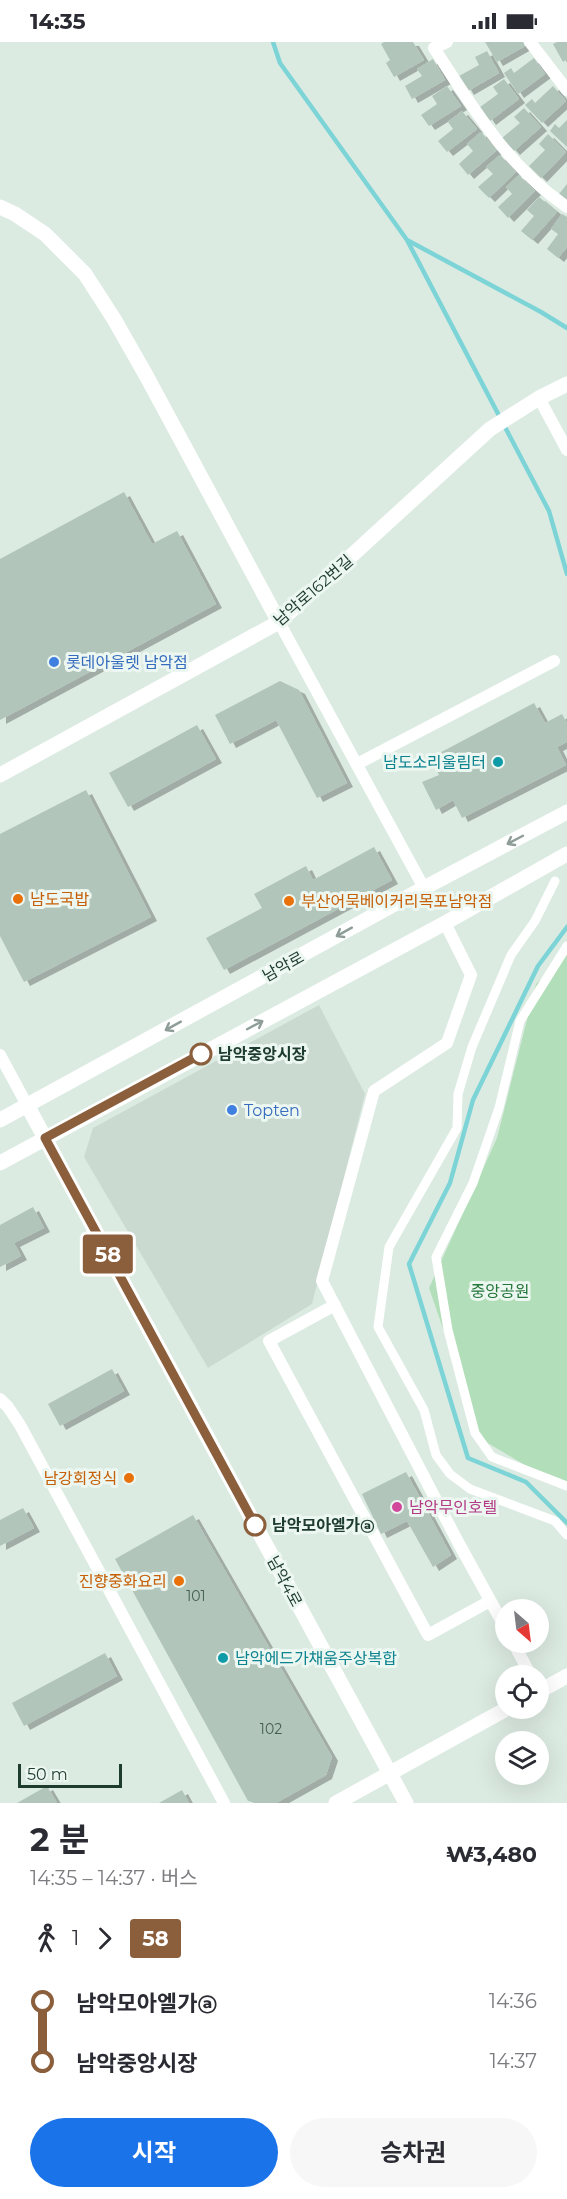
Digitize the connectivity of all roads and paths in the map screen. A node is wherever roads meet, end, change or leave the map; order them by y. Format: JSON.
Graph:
{"nodes":[{"id":1,"x":447,"y":42,"type":"edge"},
{"id":2,"x":530,"y":42,"type":"edge"},
{"id":3,"x":567,"y":90,"type":"edge"},
{"id":4,"x":0,"y":207,"type":"edge"},
{"id":5,"x":567,"y":207,"type":"edge"},
{"id":6,"x":567,"y":384,"type":"edge"},
{"id":7,"x":535,"y":401,"type":"junction"},
{"id":8,"x":567,"y":450,"type":"edge"},
{"id":9,"x":279,"y":622,"type":"junction"},
{"id":10,"x":554,"y":661,"type":"dead end"},
{"id":11,"x":357,"y":764,"type":"junction"},
{"id":12,"x":0,"y":775,"type":"edge"},
{"id":13,"x":567,"y":812,"type":"edge"},
{"id":14,"x":567,"y":854,"type":"edge"},
{"id":15,"x":555,"y":881,"type":"dead end"},
{"id":16,"x":424,"y":888,"type":"junction"},
{"id":17,"x":445,"y":923,"type":"junction"},
{"id":18,"x":567,"y":946,"type":"edge"},
{"id":19,"x":0,"y":1055,"type":"edge"},
{"id":20,"x":27,"y":1106,"type":"junction"},
{"id":21,"x":0,"y":1120,"type":"edge"},
{"id":22,"x":45,"y":1138,"type":"junction"},
{"id":23,"x":0,"y":1162,"type":"edge"},
{"id":24,"x":335,"y":1305,"type":"junction"},
{"id":25,"x":0,"y":1399,"type":"edge"},
{"id":26,"x":567,"y":1486,"type":"edge"},
{"id":27,"x":567,"y":1535,"type":"edge"},
{"id":28,"x":490,"y":1601,"type":"junction"},
{"id":29,"x":495,"y":1610,"type":"edge"},
{"id":30,"x":567,"y":1676,"type":"edge"},
{"id":31,"x":549,"y":1685,"type":"edge"},
{"id":32,"x":495,"y":1715,"type":"edge"},
{"id":33,"x":390,"y":1774,"type":"junction"},
{"id":34,"x":224,"y":1803,"type":"edge"},
{"id":35,"x":336,"y":1803,"type":"edge"},
{"id":36,"x":406,"y":1803,"type":"edge"}],
"edges":[{"from":1,"to":5,"type":"street"},
{"from":2,"to":3,"type":"street"},
{"from":4,"to":9,"type":"street"},
{"from":6,"to":7,"type":"street","name":"남악로162번길"},
{"from":7,"to":8,"type":"street"},
{"from":7,"to":9,"type":"street","name":"남악로162번길"},
{"from":9,"to":11,"type":"street"},
{"from":9,"to":12,"type":"street","name":"남악로162번길"},
{"from":10,"to":11,"type":"street"},
{"from":11,"to":16,"type":"street"},
{"from":13,"to":16,"type":"street","name":"남악로","one_way":true},
{"from":14,"to":17,"type":"street"},
{"from":15,"to":27,"type":"street"},
{"from":16,"to":20,"type":"street","name":"남악로","one_way":true},
{"from":22,"to":17,"type":"street","one_way":true},
{"from":17,"to":24,"type":"street"},
{"from":18,"to":26,"type":"street"},
{"from":19,"to":20,"type":"street"},
{"from":20,"to":21,"type":"street","name":"남악로"},
{"from":20,"to":22,"type":"street","name":"남악4로"},
{"from":22,"to":23,"type":"street"},
{"from":22,"to":33,"type":"street","name":"남악4로"},
{"from":24,"to":28,"type":"street"},
{"from":24,"to":28,"type":"street"},
{"from":25,"to":34,"type":"street"},
{"from":28,"to":29,"type":"street"},
{"from":30,"to":31,"type":"street"},
{"from":32,"to":33,"type":"street"},
{"from":33,"to":35,"type":"street"},
{"from":33,"to":36,"type":"street","name":"남악4로"}]}
